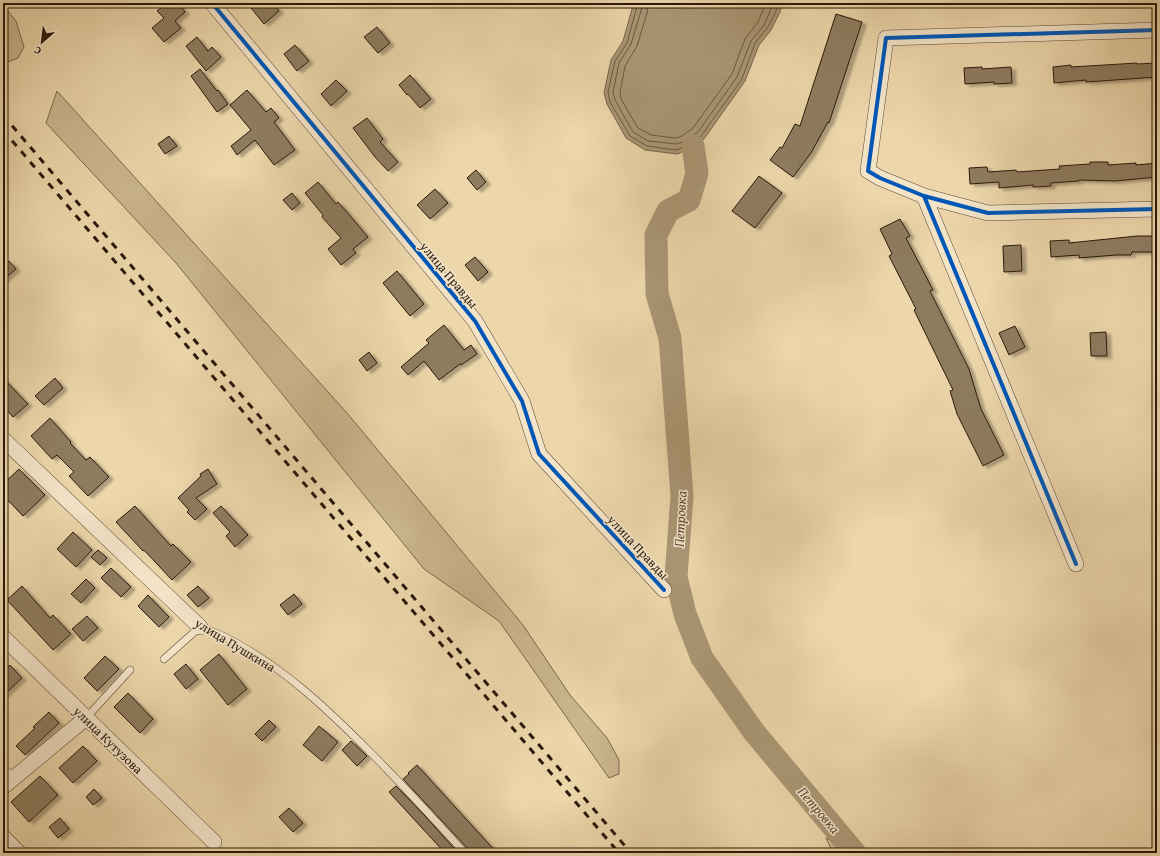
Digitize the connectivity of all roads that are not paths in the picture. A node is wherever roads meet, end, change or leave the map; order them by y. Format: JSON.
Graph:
{"nodes":[{"id":1,"x":212,"y":3,"type":"edge"},
{"id":2,"x":1157,"y":30,"type":"edge"},
{"id":3,"x":924,"y":196,"type":"junction"},
{"id":4,"x":1157,"y":209,"type":"edge"},
{"id":5,"x":3,"y":439,"type":"edge"},
{"id":6,"x":1076,"y":564,"type":"dead end"},
{"id":7,"x":664,"y":590,"type":"dead end"},
{"id":8,"x":200,"y":627,"type":"junction"},
{"id":9,"x":3,"y":637,"type":"edge"},
{"id":10,"x":164,"y":659,"type":"dead end"},
{"id":11,"x":130,"y":670,"type":"dead end"},
{"id":12,"x":86,"y":718,"type":"junction"},
{"id":13,"x":6,"y":778,"type":"edge"},
{"id":14,"x":3,"y":837,"type":"edge"},
{"id":15,"x":214,"y":842,"type":"dead end"},
{"id":16,"x":18,"y":853,"type":"edge"},
{"id":17,"x":465,"y":853,"type":"edge"}],
"edges":[{"from":1,"to":7,"type":"street","name":"улица Правды"},
{"from":2,"to":3,"type":"street"},
{"from":3,"to":4,"type":"street"},
{"from":3,"to":6,"type":"street"},
{"from":5,"to":8,"type":"street","name":"улица Пушкина"},
{"from":8,"to":10,"type":"lane"},
{"from":8,"to":17,"type":"lane","name":"улица Пушкина"},
{"from":9,"to":12,"type":"street","name":"улица Кутузова"},
{"from":11,"to":12,"type":"lane"},
{"from":12,"to":13,"type":"street"},
{"from":12,"to":15,"type":"street","name":"улица Кутузова"},
{"from":14,"to":16,"type":"street"}]}
